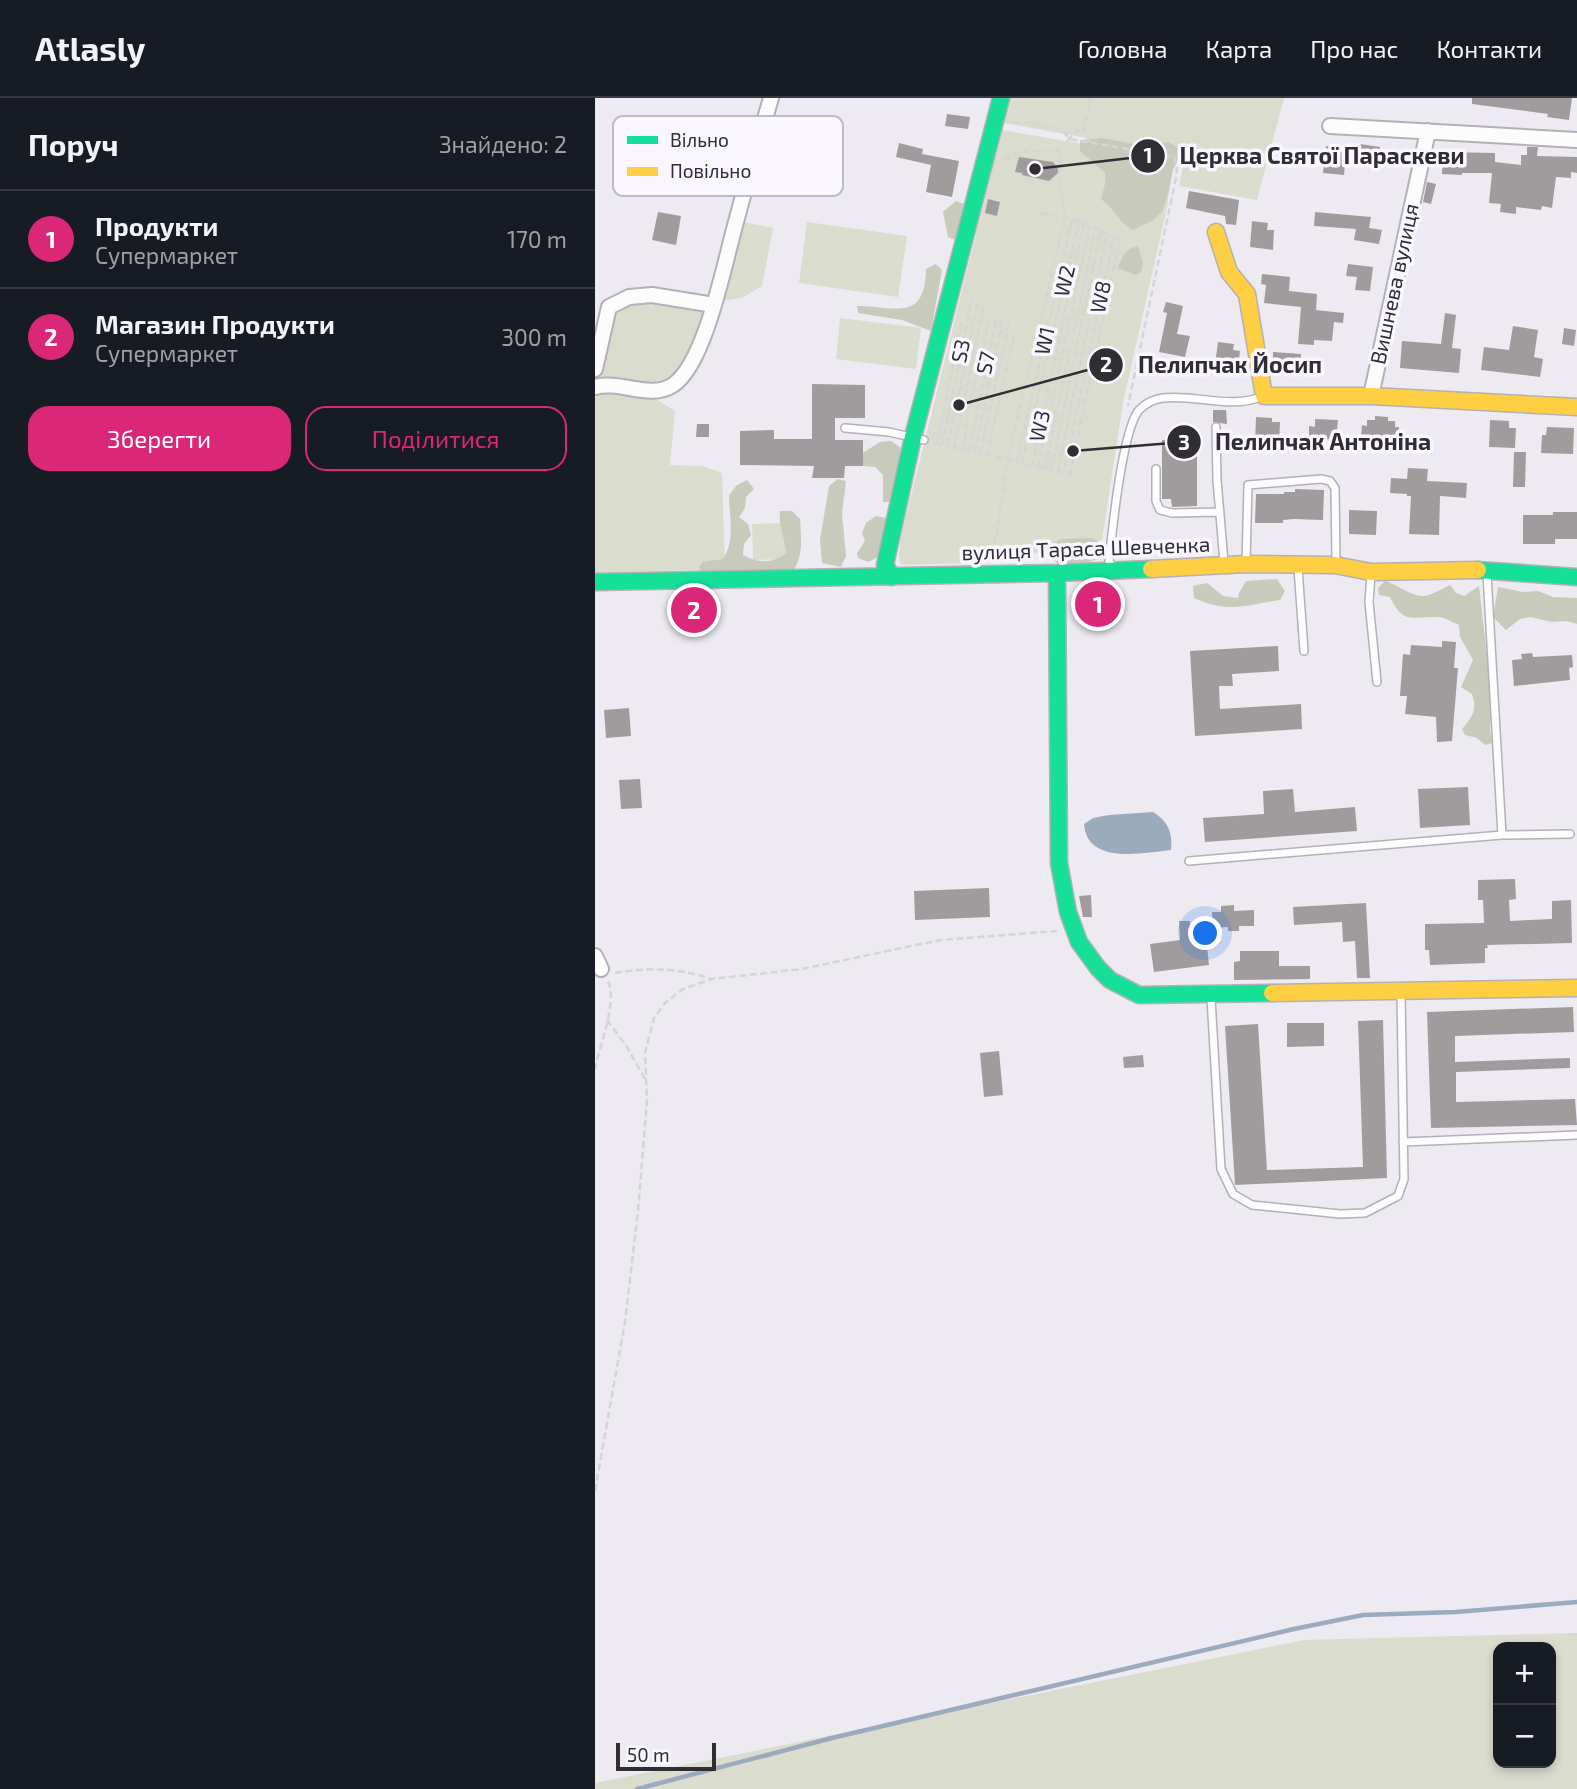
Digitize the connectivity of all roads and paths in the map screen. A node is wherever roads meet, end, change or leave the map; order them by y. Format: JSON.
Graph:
{"nodes":[{"id":1,"x":771,"y":98,"type":"edge"},
{"id":2,"x":1001,"y":98,"type":"edge"},
{"id":3,"x":1091,"y":98,"type":"edge"},
{"id":4,"x":766,"y":116,"type":"edge"},
{"id":5,"x":995,"y":124,"type":"junction"},
{"id":6,"x":1330,"y":126,"type":"dead end"},
{"id":7,"x":1084,"y":129,"type":"junction"},
{"id":8,"x":1428,"y":131,"type":"junction"},
{"id":9,"x":1068,"y":140,"type":"junction"},
{"id":10,"x":1577,"y":140,"type":"edge"},
{"id":11,"x":1090,"y":142,"type":"junction"},
{"id":12,"x":1066,"y":147,"type":"dead end"},
{"id":13,"x":1060,"y":151,"type":"junction"},
{"id":14,"x":1009,"y":163,"type":"dead end"},
{"id":15,"x":992,"y":164,"type":"junction"},
{"id":16,"x":744,"y":196,"type":"edge"},
{"id":17,"x":1042,"y":213,"type":"dead end"},
{"id":18,"x":1065,"y":218,"type":"junction"},
{"id":19,"x":1072,"y":220,"type":"junction"},
{"id":20,"x":1079,"y":221,"type":"junction"},
{"id":21,"x":1084,"y":222,"type":"junction"},
{"id":22,"x":1090,"y":225,"type":"junction"},
{"id":23,"x":1096,"y":227,"type":"junction"},
{"id":24,"x":1101,"y":230,"type":"junction"},
{"id":25,"x":1216,"y":232,"type":"dead end"},
{"id":26,"x":1107,"y":233,"type":"junction"},
{"id":27,"x":1114,"y":237,"type":"junction"},
{"id":28,"x":978,"y":301,"type":"dead end"},
{"id":29,"x":983,"y":304,"type":"dead end"},
{"id":30,"x":713,"y":305,"type":"junction"},
{"id":31,"x":990,"y":315,"type":"dead end"},
{"id":32,"x":997,"y":316,"type":"dead end"},
{"id":33,"x":1003,"y":318,"type":"dead end"},
{"id":34,"x":1010,"y":320,"type":"dead end"},
{"id":35,"x":1014,"y":335,"type":"dead end"},
{"id":36,"x":595,"y":369,"type":"edge"},
{"id":37,"x":595,"y":387,"type":"edge"},
{"id":38,"x":1264,"y":396,"type":"junction"},
{"id":39,"x":1371,"y":396,"type":"junction"},
{"id":40,"x":1577,"y":407,"type":"edge"},
{"id":41,"x":1128,"y":409,"type":"dead end"},
{"id":42,"x":1216,"y":426,"type":"dead end"},
{"id":43,"x":845,"y":428,"type":"dead end"},
{"id":44,"x":919,"y":439,"type":"junction"},
{"id":45,"x":937,"y":443,"type":"junction"},
{"id":46,"x":942,"y":445,"type":"junction"},
{"id":47,"x":948,"y":446,"type":"junction"},
{"id":48,"x":954,"y":448,"type":"junction"},
{"id":49,"x":963,"y":450,"type":"junction"},
{"id":50,"x":969,"y":451,"type":"junction"},
{"id":51,"x":975,"y":453,"type":"junction"},
{"id":52,"x":980,"y":454,"type":"junction"},
{"id":53,"x":987,"y":456,"type":"junction"},
{"id":54,"x":1007,"y":461,"type":"junction"},
{"id":55,"x":1016,"y":463,"type":"junction"},
{"id":56,"x":1022,"y":464,"type":"junction"},
{"id":57,"x":1032,"y":466,"type":"junction"},
{"id":58,"x":1038,"y":467,"type":"junction"},
{"id":59,"x":1045,"y":468,"type":"junction"},
{"id":60,"x":1156,"y":469,"type":"dead end"},
{"id":61,"x":1051,"y":470,"type":"junction"},
{"id":62,"x":1058,"y":471,"type":"junction"},
{"id":63,"x":1064,"y":472,"type":"junction"},
{"id":64,"x":1220,"y":512,"type":"junction"},
{"id":65,"x":1001,"y":551,"type":"dead end"},
{"id":66,"x":1224,"y":564,"type":"junction"},
{"id":67,"x":1246,"y":564,"type":"junction"},
{"id":68,"x":1298,"y":564,"type":"junction"},
{"id":69,"x":1335,"y":565,"type":"junction"},
{"id":70,"x":1118,"y":570,"type":"junction"},
{"id":71,"x":1487,"y":570,"type":"junction"},
{"id":72,"x":1371,"y":572,"type":"junction"},
{"id":73,"x":1058,"y":573,"type":"junction"},
{"id":74,"x":891,"y":577,"type":"junction"},
{"id":75,"x":1577,"y":577,"type":"edge"},
{"id":76,"x":595,"y":582,"type":"edge"},
{"id":77,"x":1304,"y":651,"type":"dead end"},
{"id":78,"x":1377,"y":682,"type":"dead end"},
{"id":79,"x":1570,"y":834,"type":"dead end"},
{"id":80,"x":1502,"y":835,"type":"junction"},
{"id":81,"x":1189,"y":861,"type":"dead end"},
{"id":82,"x":1073,"y":930,"type":"junction"},
{"id":83,"x":712,"y":979,"type":"junction"},
{"id":84,"x":1577,"y":988,"type":"edge"},
{"id":85,"x":1401,"y":990,"type":"junction"},
{"id":86,"x":1211,"y":994,"type":"junction"},
{"id":87,"x":607,"y":1020,"type":"junction"},
{"id":88,"x":595,"y":1070,"type":"edge"},
{"id":89,"x":646,"y":1081,"type":"junction"},
{"id":90,"x":1577,"y":1135,"type":"edge"},
{"id":91,"x":1403,"y":1142,"type":"junction"},
{"id":92,"x":595,"y":1492,"type":"edge"}],
"edges":[{"from":1,"to":4,"type":"street"},
{"from":2,"to":5,"type":"street"},
{"from":3,"to":7,"type":"path"},
{"from":5,"to":9,"type":"path"},
{"from":5,"to":15,"type":"street"},
{"from":6,"to":8,"type":"street"},
{"from":7,"to":9,"type":"path"},
{"from":7,"to":11,"type":"path"},
{"from":8,"to":10,"type":"street"},
{"from":8,"to":39,"type":"street","name":"Вишнева вулиця"},
{"from":9,"to":11,"type":"path"},
{"from":11,"to":41,"type":"path"},
{"from":12,"to":13,"type":"path"},
{"from":13,"to":15,"type":"path"},
{"from":13,"to":18,"type":"path"},
{"from":14,"to":15,"type":"path"},
{"from":15,"to":44,"type":"street"},
{"from":16,"to":30,"type":"street"},
{"from":17,"to":18,"type":"path"},
{"from":18,"to":19,"type":"path"},
{"from":18,"to":54,"type":"path"},
{"from":19,"to":20,"type":"path"},
{"from":19,"to":55,"type":"path","name":"W1"},
{"from":20,"to":21,"type":"path"},
{"from":20,"to":56,"type":"path","name":"W2"},
{"from":21,"to":22,"type":"path"},
{"from":21,"to":57,"type":"path","name":"W3"},
{"from":22,"to":23,"type":"path"},
{"from":22,"to":58,"type":"path"},
{"from":23,"to":24,"type":"path"},
{"from":23,"to":59,"type":"path"},
{"from":24,"to":26,"type":"path"},
{"from":24,"to":61,"type":"path"},
{"from":25,"to":38,"type":"street"},
{"from":26,"to":27,"type":"path"},
{"from":26,"to":62,"type":"path"},
{"from":27,"to":63,"type":"path","name":"W8"},
{"from":27,"to":63,"type":"path"},
{"from":28,"to":47,"type":"path"},
{"from":29,"to":48,"type":"path"},
{"from":30,"to":36,"type":"street"},
{"from":30,"to":37,"type":"street"},
{"from":31,"to":49,"type":"path"},
{"from":32,"to":50,"type":"path","name":"S7"},
{"from":33,"to":51,"type":"path"},
{"from":34,"to":52,"type":"path"},
{"from":35,"to":53,"type":"path"},
{"from":38,"to":39,"type":"street"},
{"from":38,"to":70,"type":"lane"},
{"from":39,"to":40,"type":"street"},
{"from":42,"to":64,"type":"lane"},
{"from":43,"to":44,"type":"lane"},
{"from":44,"to":45,"type":"path"},
{"from":44,"to":74,"type":"street"},
{"from":45,"to":46,"type":"path"},
{"from":45,"to":46,"type":"path","name":"S3"},
{"from":46,"to":47,"type":"path"},
{"from":47,"to":48,"type":"path"},
{"from":48,"to":49,"type":"path"},
{"from":49,"to":50,"type":"path"},
{"from":50,"to":51,"type":"path"},
{"from":51,"to":52,"type":"path"},
{"from":52,"to":53,"type":"path"},
{"from":53,"to":54,"type":"path"},
{"from":54,"to":55,"type":"path"},
{"from":54,"to":65,"type":"path"},
{"from":55,"to":56,"type":"path"},
{"from":56,"to":57,"type":"path"},
{"from":57,"to":58,"type":"path"},
{"from":58,"to":59,"type":"path"},
{"from":59,"to":61,"type":"path"},
{"from":60,"to":64,"type":"lane"},
{"from":61,"to":62,"type":"path"},
{"from":62,"to":63,"type":"path"},
{"from":64,"to":66,"type":"lane"},
{"from":66,"to":67,"type":"street","name":"вулиця Тараса Шевченка"},
{"from":66,"to":70,"type":"street","name":"вулиця Тараса Шевченка"},
{"from":67,"to":68,"type":"street","name":"вулиця Тараса Шевченка"},
{"from":67,"to":69,"type":"lane"},
{"from":68,"to":69,"type":"street","name":"вулиця Тараса Шевченка"},
{"from":68,"to":77,"type":"lane"},
{"from":69,"to":72,"type":"street","name":"вулиця Тараса Шевченка"},
{"from":70,"to":73,"type":"street","name":"вулиця Тараса Шевченка"},
{"from":71,"to":72,"type":"street","name":"вулиця Тараса Шевченка"},
{"from":71,"to":75,"type":"street","name":"вулиця Тараса Шевченка"},
{"from":71,"to":80,"type":"lane"},
{"from":72,"to":78,"type":"lane"},
{"from":73,"to":74,"type":"street","name":"вулиця Тараса Шевченка"},
{"from":73,"to":82,"type":"street"},
{"from":74,"to":76,"type":"street","name":"вулиця Тараса Шевченка"},
{"from":79,"to":80,"type":"lane"},
{"from":80,"to":81,"type":"lane"},
{"from":82,"to":83,"type":"path"},
{"from":82,"to":86,"type":"street"},
{"from":83,"to":87,"type":"path"},
{"from":83,"to":89,"type":"path"},
{"from":84,"to":85,"type":"street"},
{"from":85,"to":86,"type":"street"},
{"from":85,"to":91,"type":"lane"},
{"from":86,"to":91,"type":"lane"},
{"from":87,"to":88,"type":"path"},
{"from":87,"to":89,"type":"path"},
{"from":89,"to":92,"type":"path"},
{"from":90,"to":91,"type":"lane"}]}
